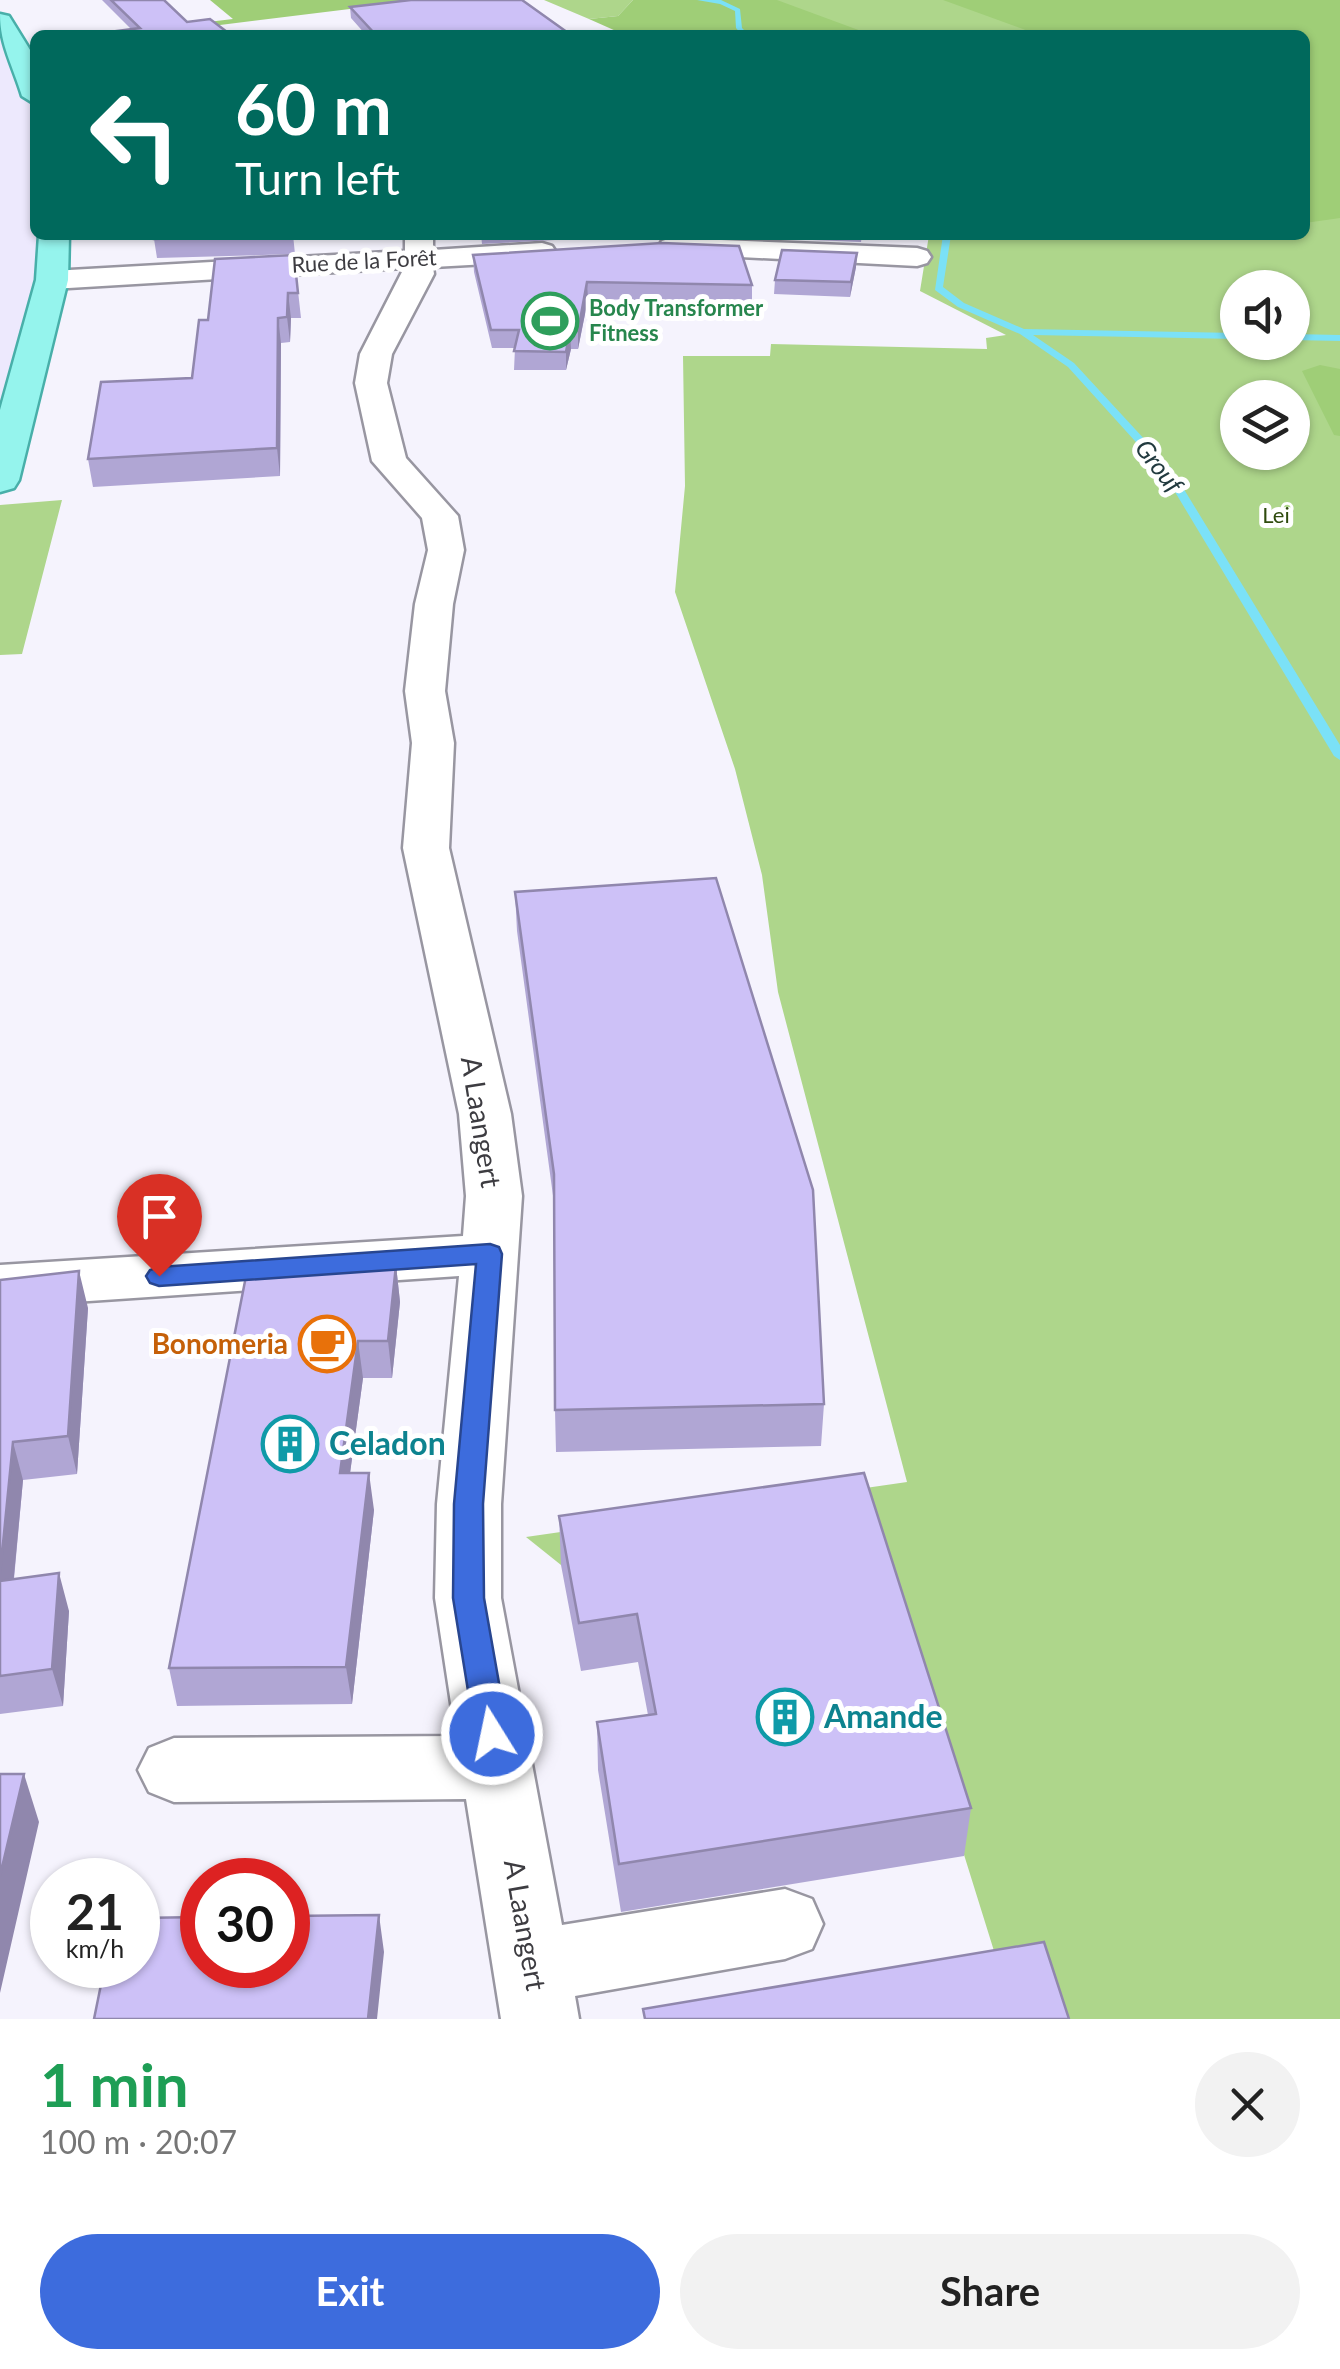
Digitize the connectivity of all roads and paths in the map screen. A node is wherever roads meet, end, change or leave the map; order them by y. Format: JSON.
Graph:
{"nodes":[{"id":1,"x":0,"y":20,"type":"edge"},
{"id":2,"x":30,"y":82,"type":"edge"},
{"id":3,"x":54,"y":240,"type":"edge"},
{"id":4,"x":420,"y":247,"type":"edge"},
{"id":5,"x":643,"y":247,"type":"edge"},
{"id":6,"x":569,"y":250,"type":"edge"},
{"id":7,"x":916,"y":257,"type":"dead end"},
{"id":8,"x":52,"y":280,"type":"junction"},
{"id":9,"x":0,"y":480,"type":"edge"},
{"id":10,"x":490,"y":1254,"type":"junction"},
{"id":11,"x":0,"y":1286,"type":"edge"},
{"id":12,"x":497,"y":1767,"type":"junction"},
{"id":13,"x":174,"y":1770,"type":"dead end"},
{"id":14,"x":784,"y":1924,"type":"dead end"},
{"id":15,"x":536,"y":1993,"type":"edge"}],
"edges":[{"from":1,"to":2,"type":"main road"},
{"from":3,"to":8,"type":"main road"},
{"from":4,"to":6,"type":"street","name":"Rue de la Forêt"},
{"from":4,"to":8,"type":"street","name":"Rue de la Forêt"},
{"from":4,"to":10,"type":"street","name":"A Laangert"},
{"from":5,"to":7,"type":"street"},
{"from":8,"to":9,"type":"main road"},
{"from":10,"to":11,"type":"street"},
{"from":10,"to":12,"type":"street","name":"A Laangert"},
{"from":12,"to":13,"type":"street"},
{"from":12,"to":15,"type":"street","name":"A Laangert"},
{"from":14,"to":15,"type":"street"}]}
